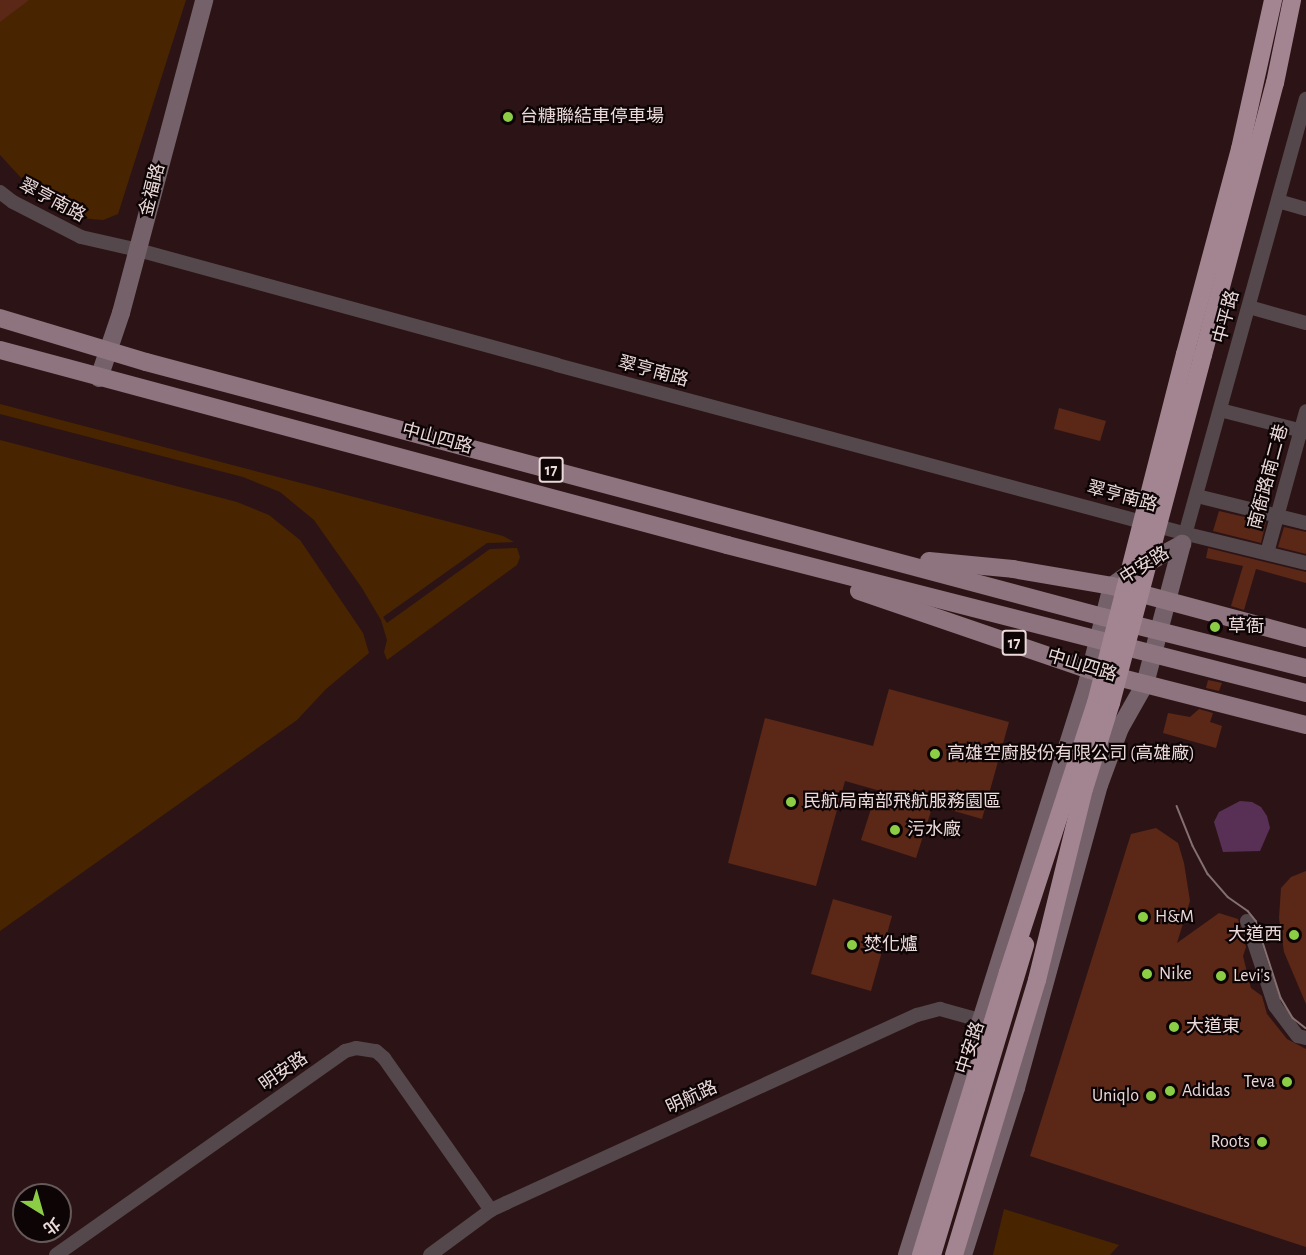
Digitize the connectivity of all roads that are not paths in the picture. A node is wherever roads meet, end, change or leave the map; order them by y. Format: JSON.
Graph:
{"nodes":[{"id":1,"x":204,"y":0,"type":"edge"},
{"id":2,"x":1273,"y":0,"type":"edge"},
{"id":3,"x":1292,"y":0,"type":"edge"},
{"id":4,"x":1305,"y":108,"type":"edge"},
{"id":5,"x":0,"y":192,"type":"edge"},
{"id":6,"x":1278,"y":201,"type":"junction"},
{"id":7,"x":1306,"y":209,"type":"edge"},
{"id":8,"x":138,"y":250,"type":"junction"},
{"id":9,"x":1249,"y":307,"type":"junction"},
{"id":10,"x":0,"y":318,"type":"edge"},
{"id":11,"x":1306,"y":323,"type":"edge"},
{"id":12,"x":0,"y":350,"type":"edge"},
{"id":13,"x":108,"y":350,"type":"junction"},
{"id":14,"x":1194,"y":354,"type":"junction"},
{"id":15,"x":99,"y":378,"type":"junction"},
{"id":16,"x":1220,"y":410,"type":"junction"},
{"id":17,"x":1306,"y":411,"type":"edge"},
{"id":18,"x":1303,"y":432,"type":"edge"},
{"id":19,"x":1197,"y":496,"type":"junction"},
{"id":20,"x":1277,"y":516,"type":"junction"},
{"id":21,"x":1306,"y":523,"type":"edge"},
{"id":22,"x":1185,"y":539,"type":"junction"},
{"id":23,"x":727,"y":545,"type":"junction"},
{"id":24,"x":1267,"y":553,"type":"junction"},
{"id":25,"x":876,"y":556,"type":"junction"},
{"id":26,"x":1306,"y":563,"type":"edge"},
{"id":27,"x":1112,"y":586,"type":"junction"},
{"id":28,"x":1167,"y":599,"type":"junction"},
{"id":29,"x":1103,"y":616,"type":"junction"},
{"id":30,"x":1159,"y":629,"type":"junction"},
{"id":31,"x":1306,"y":638,"type":"edge"},
{"id":32,"x":1097,"y":641,"type":"junction"},
{"id":33,"x":1152,"y":655,"type":"junction"},
{"id":34,"x":1306,"y":668,"type":"edge"},
{"id":35,"x":1090,"y":670,"type":"junction"},
{"id":36,"x":1145,"y":684,"type":"junction"},
{"id":37,"x":1306,"y":693,"type":"edge"},
{"id":38,"x":1306,"y":725,"type":"edge"},
{"id":39,"x":1077,"y":786,"type":"junction"},
{"id":40,"x":1037,"y":841,"type":"junction"},
{"id":41,"x":1077,"y":857,"type":"junction"},
{"id":42,"x":1247,"y":921,"type":"dead end"},
{"id":43,"x":980,"y":1020,"type":"junction"},
{"id":44,"x":1306,"y":1038,"type":"edge"},
{"id":45,"x":491,"y":1210,"type":"junction"},
{"id":46,"x":56,"y":1255,"type":"edge"},
{"id":47,"x":429,"y":1255,"type":"edge"},
{"id":48,"x":907,"y":1255,"type":"edge"},
{"id":49,"x":921,"y":1255,"type":"edge"},
{"id":50,"x":926,"y":1255,"type":"edge"},
{"id":51,"x":932,"y":1255,"type":"edge"},
{"id":52,"x":942,"y":1255,"type":"edge"},
{"id":53,"x":948,"y":1255,"type":"edge"},
{"id":54,"x":954,"y":1255,"type":"edge"},
{"id":55,"x":963,"y":1255,"type":"edge"}],
"edges":[{"from":1,"to":8,"type":"street","name":"金福路"},
{"from":2,"to":14,"type":"highway"},
{"from":3,"to":14,"type":"highway"},
{"from":4,"to":6,"type":"street","name":"中平路"},
{"from":5,"to":8,"type":"street","name":"翠亨南路"},
{"from":6,"to":7,"type":"street"},
{"from":6,"to":9,"type":"street","name":"中平路"},
{"from":8,"to":13,"type":"street","name":"金福路"},
{"from":8,"to":22,"type":"street","name":"翠亨南路"},
{"from":9,"to":11,"type":"street"},
{"from":9,"to":16,"type":"street","name":"中平路"},
{"from":10,"to":13,"type":"main road","name":"中山四路","number":"17"},
{"from":12,"to":15,"type":"main road","name":"中山四路","number":"17"},
{"from":13,"to":15,"type":"street","name":"金福路"},
{"from":13,"to":25,"type":"main road","name":"中山四路","number":"17"},
{"from":14,"to":39,"type":"highway","bridge":true},
{"from":15,"to":23,"type":"main road","name":"中山四路","number":"17"},
{"from":16,"to":18,"type":"street"},
{"from":16,"to":19,"type":"street","name":"中平路"},
{"from":17,"to":18,"type":"street","name":"南衙路南二巷"},
{"from":18,"to":20,"type":"street","name":"南衙路南二巷"},
{"from":19,"to":20,"type":"street"},
{"from":19,"to":22,"type":"street","name":"中平路"},
{"from":20,"to":21,"type":"street"},
{"from":20,"to":24,"type":"street","name":"南衙路南二巷"},
{"from":22,"to":24,"type":"street","name":"翠亨南路"},
{"from":22,"to":27,"type":"street","name":"中安路"},
{"from":22,"to":28,"type":"street","name":"中安路"},
{"from":23,"to":32,"type":"main road","name":"中山四路","number":"17"},
{"from":23,"to":35,"type":"main road","name":"中山四路","number":"17"},
{"from":24,"to":26,"type":"street","name":"翠亨南路"},
{"from":25,"to":27,"type":"main road","name":"中山四路","number":"17"},
{"from":25,"to":29,"type":"main road","name":"中山四路","number":"17"},
{"from":27,"to":28,"type":"main road","name":"中山四路","number":"17"},
{"from":27,"to":29,"type":"street","name":"中安路"},
{"from":28,"to":30,"type":"street","name":"中安路"},
{"from":28,"to":31,"type":"main road","name":"中山四路","number":"17"},
{"from":29,"to":30,"type":"main road","name":"中山四路","number":"17"},
{"from":29,"to":32,"type":"street","name":"中安路"},
{"from":30,"to":33,"type":"street","name":"中安路"},
{"from":30,"to":34,"type":"main road","name":"中山四路","number":"17"},
{"from":32,"to":33,"type":"main road","name":"中山四路","number":"17"},
{"from":32,"to":35,"type":"street","name":"中安路"},
{"from":33,"to":36,"type":"street","name":"中安路"},
{"from":33,"to":37,"type":"main road","name":"中山四路","number":"17"},
{"from":35,"to":36,"type":"main road","name":"中山四路","number":"17"},
{"from":35,"to":40,"type":"street","name":"中安路"},
{"from":36,"to":38,"type":"main road","name":"中山四路","number":"17"},
{"from":36,"to":41,"type":"street","name":"中安路"},
{"from":39,"to":49,"type":"highway","bridge":true},
{"from":39,"to":51,"type":"highway","bridge":true},
{"from":39,"to":52,"type":"highway","bridge":true},
{"from":39,"to":54,"type":"highway","bridge":true},
{"from":40,"to":43,"type":"street","name":"中安路"},
{"from":40,"to":50,"type":"street","name":"中安路"},
{"from":41,"to":53,"type":"street","name":"中安路"},
{"from":41,"to":55,"type":"street","name":"中安路"},
{"from":42,"to":44,"type":"street"},
{"from":43,"to":45,"type":"street","name":"明航路"},
{"from":43,"to":48,"type":"street","name":"中安路"},
{"from":45,"to":46,"type":"street","name":"明安路"},
{"from":45,"to":47,"type":"street","name":"明航路"}]}
